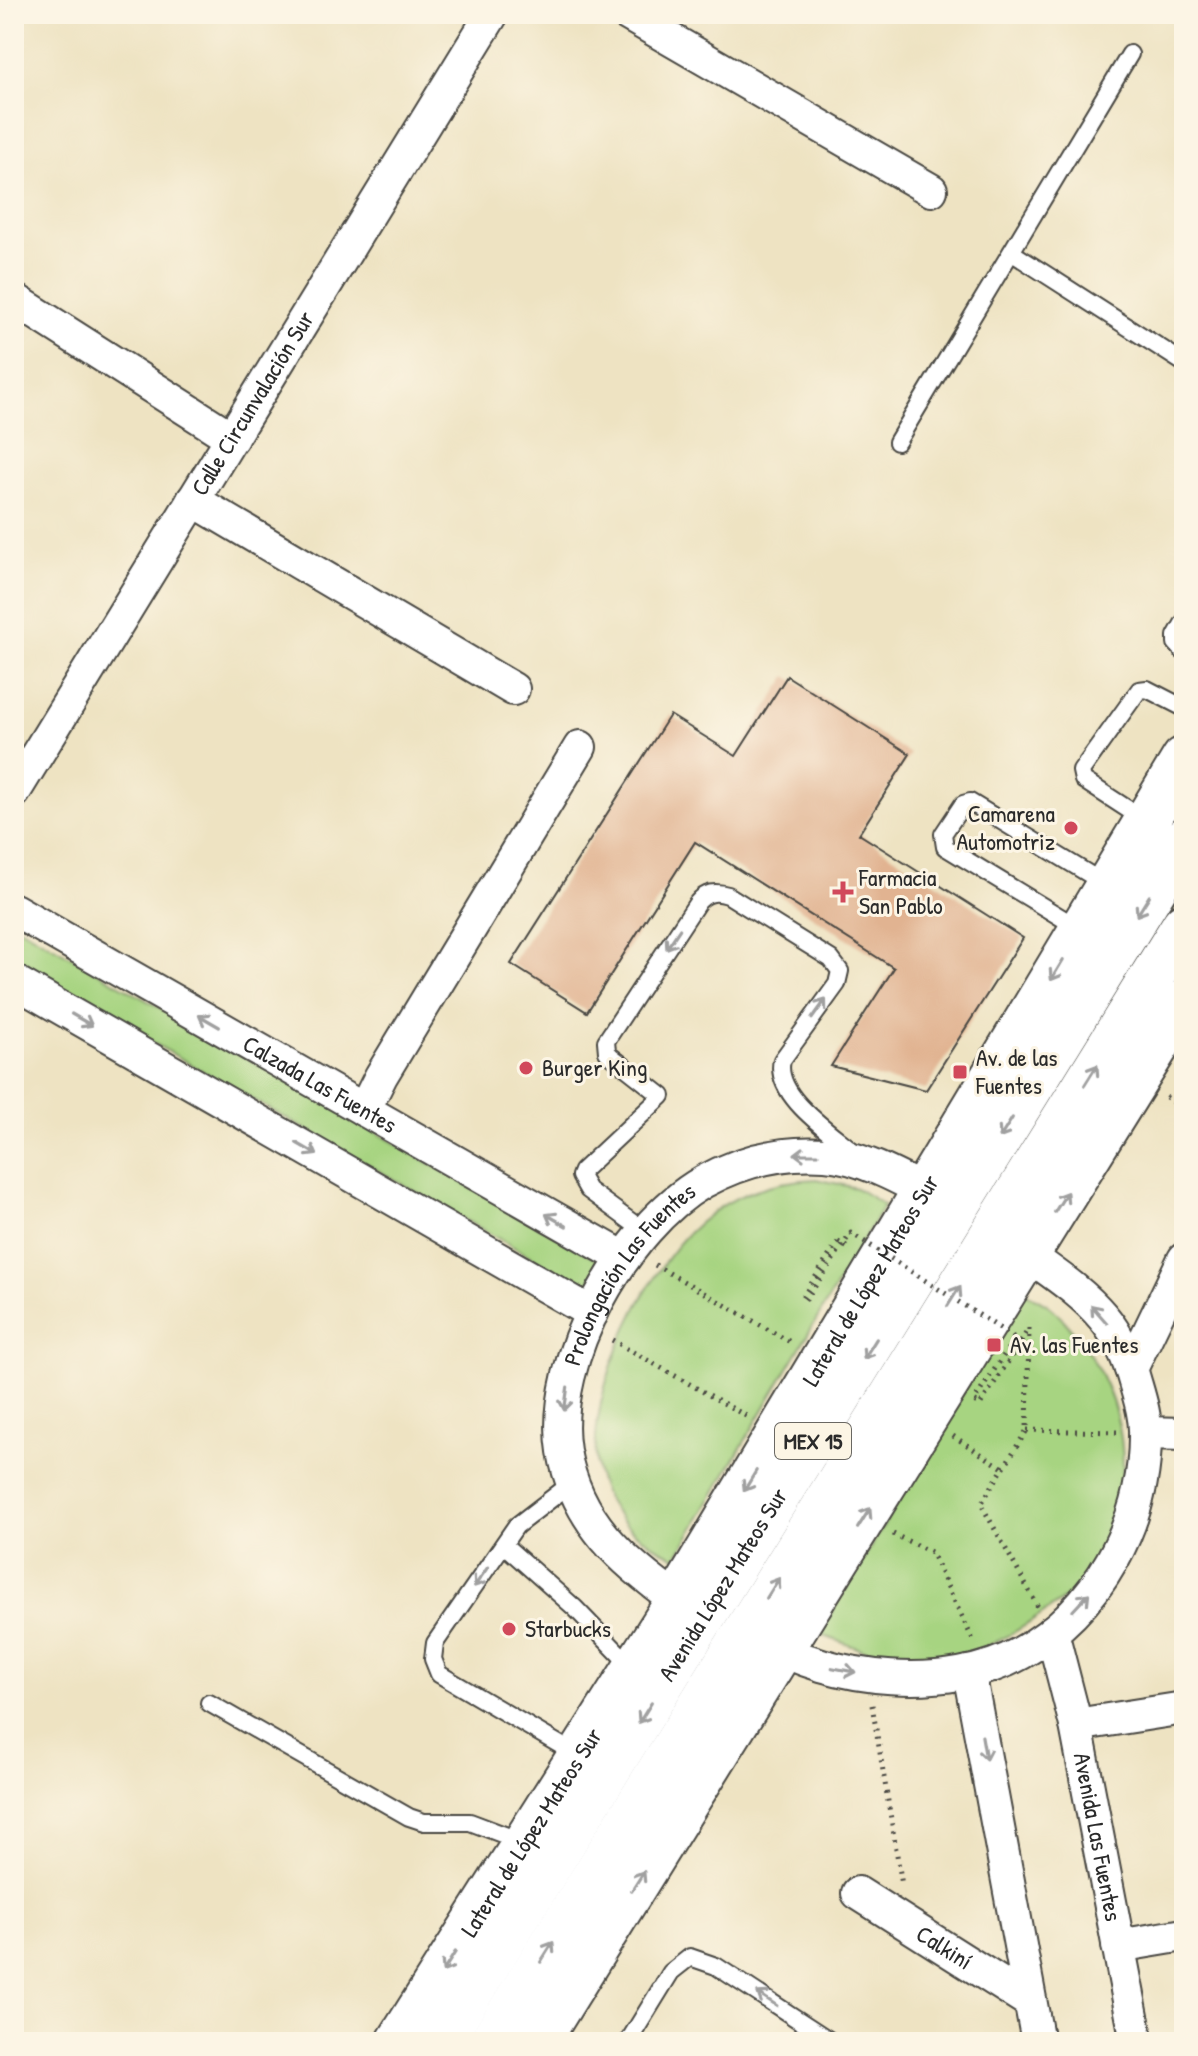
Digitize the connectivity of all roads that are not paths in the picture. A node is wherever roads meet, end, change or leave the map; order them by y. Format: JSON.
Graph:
{"nodes":[{"id":1,"x":492,"y":14,"type":"edge"},
{"id":2,"x":627,"y":14,"type":"edge"},
{"id":3,"x":1130,"y":54,"type":"dead end"},
{"id":4,"x":931,"y":190,"type":"dead end"},
{"id":5,"x":1011,"y":252,"type":"junction"},
{"id":6,"x":14,"y":299,"type":"edge"},
{"id":7,"x":1184,"y":363,"type":"edge"},
{"id":8,"x":232,"y":438,"type":"junction"},
{"id":9,"x":897,"y":442,"type":"dead end"},
{"id":10,"x":193,"y":500,"type":"junction"},
{"id":11,"x":1184,"y":622,"type":"edge"},
{"id":12,"x":1184,"y":652,"type":"edge"},
{"id":13,"x":513,"y":689,"type":"dead end"},
{"id":14,"x":1184,"y":708,"type":"edge"},
{"id":15,"x":580,"y":747,"type":"dead end"},
{"id":16,"x":1184,"y":759,"type":"edge"},
{"id":17,"x":14,"y":792,"type":"edge"},
{"id":18,"x":1165,"y":831,"type":"edge"},
{"id":19,"x":1108,"y":885,"type":"junction"},
{"id":20,"x":14,"y":910,"type":"edge"},
{"id":21,"x":1184,"y":925,"type":"edge"},
{"id":22,"x":1081,"y":930,"type":"junction"},
{"id":23,"x":14,"y":981,"type":"edge"},
{"id":24,"x":1184,"y":1002,"type":"edge"},
{"id":25,"x":364,"y":1110,"type":"junction"},
{"id":26,"x":872,"y":1167,"type":"junction"},
{"id":27,"x":940,"y":1199,"type":"junction"},
{"id":28,"x":633,"y":1247,"type":"junction"},
{"id":29,"x":1028,"y":1255,"type":"junction"},
{"id":30,"x":1184,"y":1259,"type":"edge"},
{"id":31,"x":590,"y":1320,"type":"junction"},
{"id":32,"x":1131,"y":1369,"type":"junction"},
{"id":33,"x":1146,"y":1433,"type":"junction"},
{"id":34,"x":1184,"y":1434,"type":"edge"},
{"id":35,"x":573,"y":1482,"type":"junction"},
{"id":36,"x":504,"y":1545,"type":"junction"},
{"id":37,"x":678,"y":1601,"type":"junction"},
{"id":38,"x":1052,"y":1632,"type":"junction"},
{"id":39,"x":764,"y":1640,"type":"junction"},
{"id":40,"x":635,"y":1670,"type":"junction"},
{"id":41,"x":978,"y":1670,"type":"junction"},
{"id":42,"x":209,"y":1703,"type":"dead end"},
{"id":43,"x":1184,"y":1708,"type":"edge"},
{"id":44,"x":1076,"y":1725,"type":"junction"},
{"id":45,"x":579,"y":1756,"type":"junction"},
{"id":46,"x":525,"y":1843,"type":"junction"},
{"id":47,"x":858,"y":1893,"type":"dead end"},
{"id":48,"x":1184,"y":1935,"type":"edge"},
{"id":49,"x":1118,"y":1946,"type":"junction"},
{"id":50,"x":1030,"y":2002,"type":"junction"},
{"id":51,"x":399,"y":2042,"type":"edge"},
{"id":52,"x":440,"y":2042,"type":"edge"},
{"id":53,"x":491,"y":2042,"type":"edge"},
{"id":54,"x":537,"y":2042,"type":"edge"},
{"id":55,"x":628,"y":2042,"type":"edge"},
{"id":56,"x":832,"y":2042,"type":"edge"},
{"id":57,"x":1038,"y":2042,"type":"edge"},
{"id":58,"x":1137,"y":2042,"type":"edge"}],
"edges":[{"from":1,"to":8,"type":"street","name":"Calle Circunvalación Sur"},
{"from":2,"to":4,"type":"street"},
{"from":3,"to":5,"type":"lane"},
{"from":5,"to":7,"type":"lane"},
{"from":5,"to":9,"type":"lane"},
{"from":6,"to":8,"type":"street"},
{"from":8,"to":10,"type":"street","name":"Calle Circunvalación Sur"},
{"from":10,"to":13,"type":"street"},
{"from":10,"to":17,"type":"street","name":"Calle Circunvalación Sur"},
{"from":11,"to":12,"type":"lane"},
{"from":14,"to":18,"type":"lane"},
{"from":15,"to":25,"type":"street"},
{"from":16,"to":18,"type":"main road","name":"Lateral de López Mateos Sur"},
{"from":18,"to":19,"type":"main road","name":"Lateral de López Mateos Sur"},
{"from":18,"to":27,"type":"main road","name":"Avenida López Mateos Sur","number":"MEX 15","one_way":true},
{"from":19,"to":22,"type":"main road","name":"Lateral de López Mateos Sur"},
{"from":19,"to":22,"type":"lane"},
{"from":25,"to":20,"type":"street","name":"Calzada Las Fuentes","one_way":true},
{"from":39,"to":21,"type":"main road","name":"Avenida López Mateos Sur","number":"MEX 15","one_way":true},
{"from":22,"to":27,"type":"main road","name":"Lateral de López Mateos Sur","one_way":true},
{"from":23,"to":31,"type":"street","one_way":true},
{"from":29,"to":24,"type":"main road","one_way":true},
{"from":28,"to":25,"type":"street","name":"Calzada Las Fuentes","one_way":true},
{"from":26,"to":27,"type":"street","name":"Prolongación Las Fuentes"},
{"from":26,"to":28,"type":"street","name":"Prolongación Las Fuentes","one_way":true},
{"from":26,"to":28,"type":"lane","one_way":true},
{"from":27,"to":37,"type":"main road","name":"Lateral de López Mateos Sur","one_way":true},
{"from":27,"to":52,"type":"main road","name":"Avenida López Mateos Sur","number":"MEX 15","one_way":true},
{"from":28,"to":31,"type":"street","name":"Prolongación Las Fuentes"},
{"from":32,"to":29,"type":"street","one_way":true},
{"from":39,"to":29,"type":"main road","one_way":true},
{"from":30,"to":32,"type":"street"},
{"from":31,"to":35,"type":"street","name":"Prolongación Las Fuentes","one_way":true},
{"from":32,"to":33,"type":"street"},
{"from":33,"to":34,"type":"street"},
{"from":38,"to":33,"type":"street","one_way":true},
{"from":35,"to":36,"type":"lane"},
{"from":35,"to":37,"type":"street","name":"Prolongación Las Fuentes"},
{"from":36,"to":40,"type":"lane"},
{"from":36,"to":45,"type":"lane","one_way":true},
{"from":37,"to":40,"type":"main road","name":"Lateral de López Mateos Sur"},
{"from":38,"to":41,"type":"street"},
{"from":38,"to":44,"type":"street","name":"Avenida Las Fuentes"},
{"from":39,"to":41,"type":"street","one_way":true},
{"from":53,"to":39,"type":"main road","name":"Avenida López Mateos Sur","number":"MEX 15","one_way":true},
{"from":54,"to":39,"type":"main road","one_way":true},
{"from":40,"to":45,"type":"main road","name":"Lateral de López Mateos Sur"},
{"from":41,"to":50,"type":"street","one_way":true},
{"from":42,"to":46,"type":"lane"},
{"from":43,"to":44,"type":"street"},
{"from":44,"to":49,"type":"street","name":"Avenida Las Fuentes"},
{"from":45,"to":46,"type":"main road","name":"Lateral de López Mateos Sur"},
{"from":46,"to":51,"type":"main road","name":"Lateral de López Mateos Sur","one_way":true},
{"from":47,"to":50,"type":"street","name":"Calkiní"},
{"from":48,"to":49,"type":"street"},
{"from":49,"to":58,"type":"street","name":"Avenida Las Fuentes"},
{"from":50,"to":57,"type":"street"},
{"from":56,"to":55,"type":"lane","one_way":true}]}
